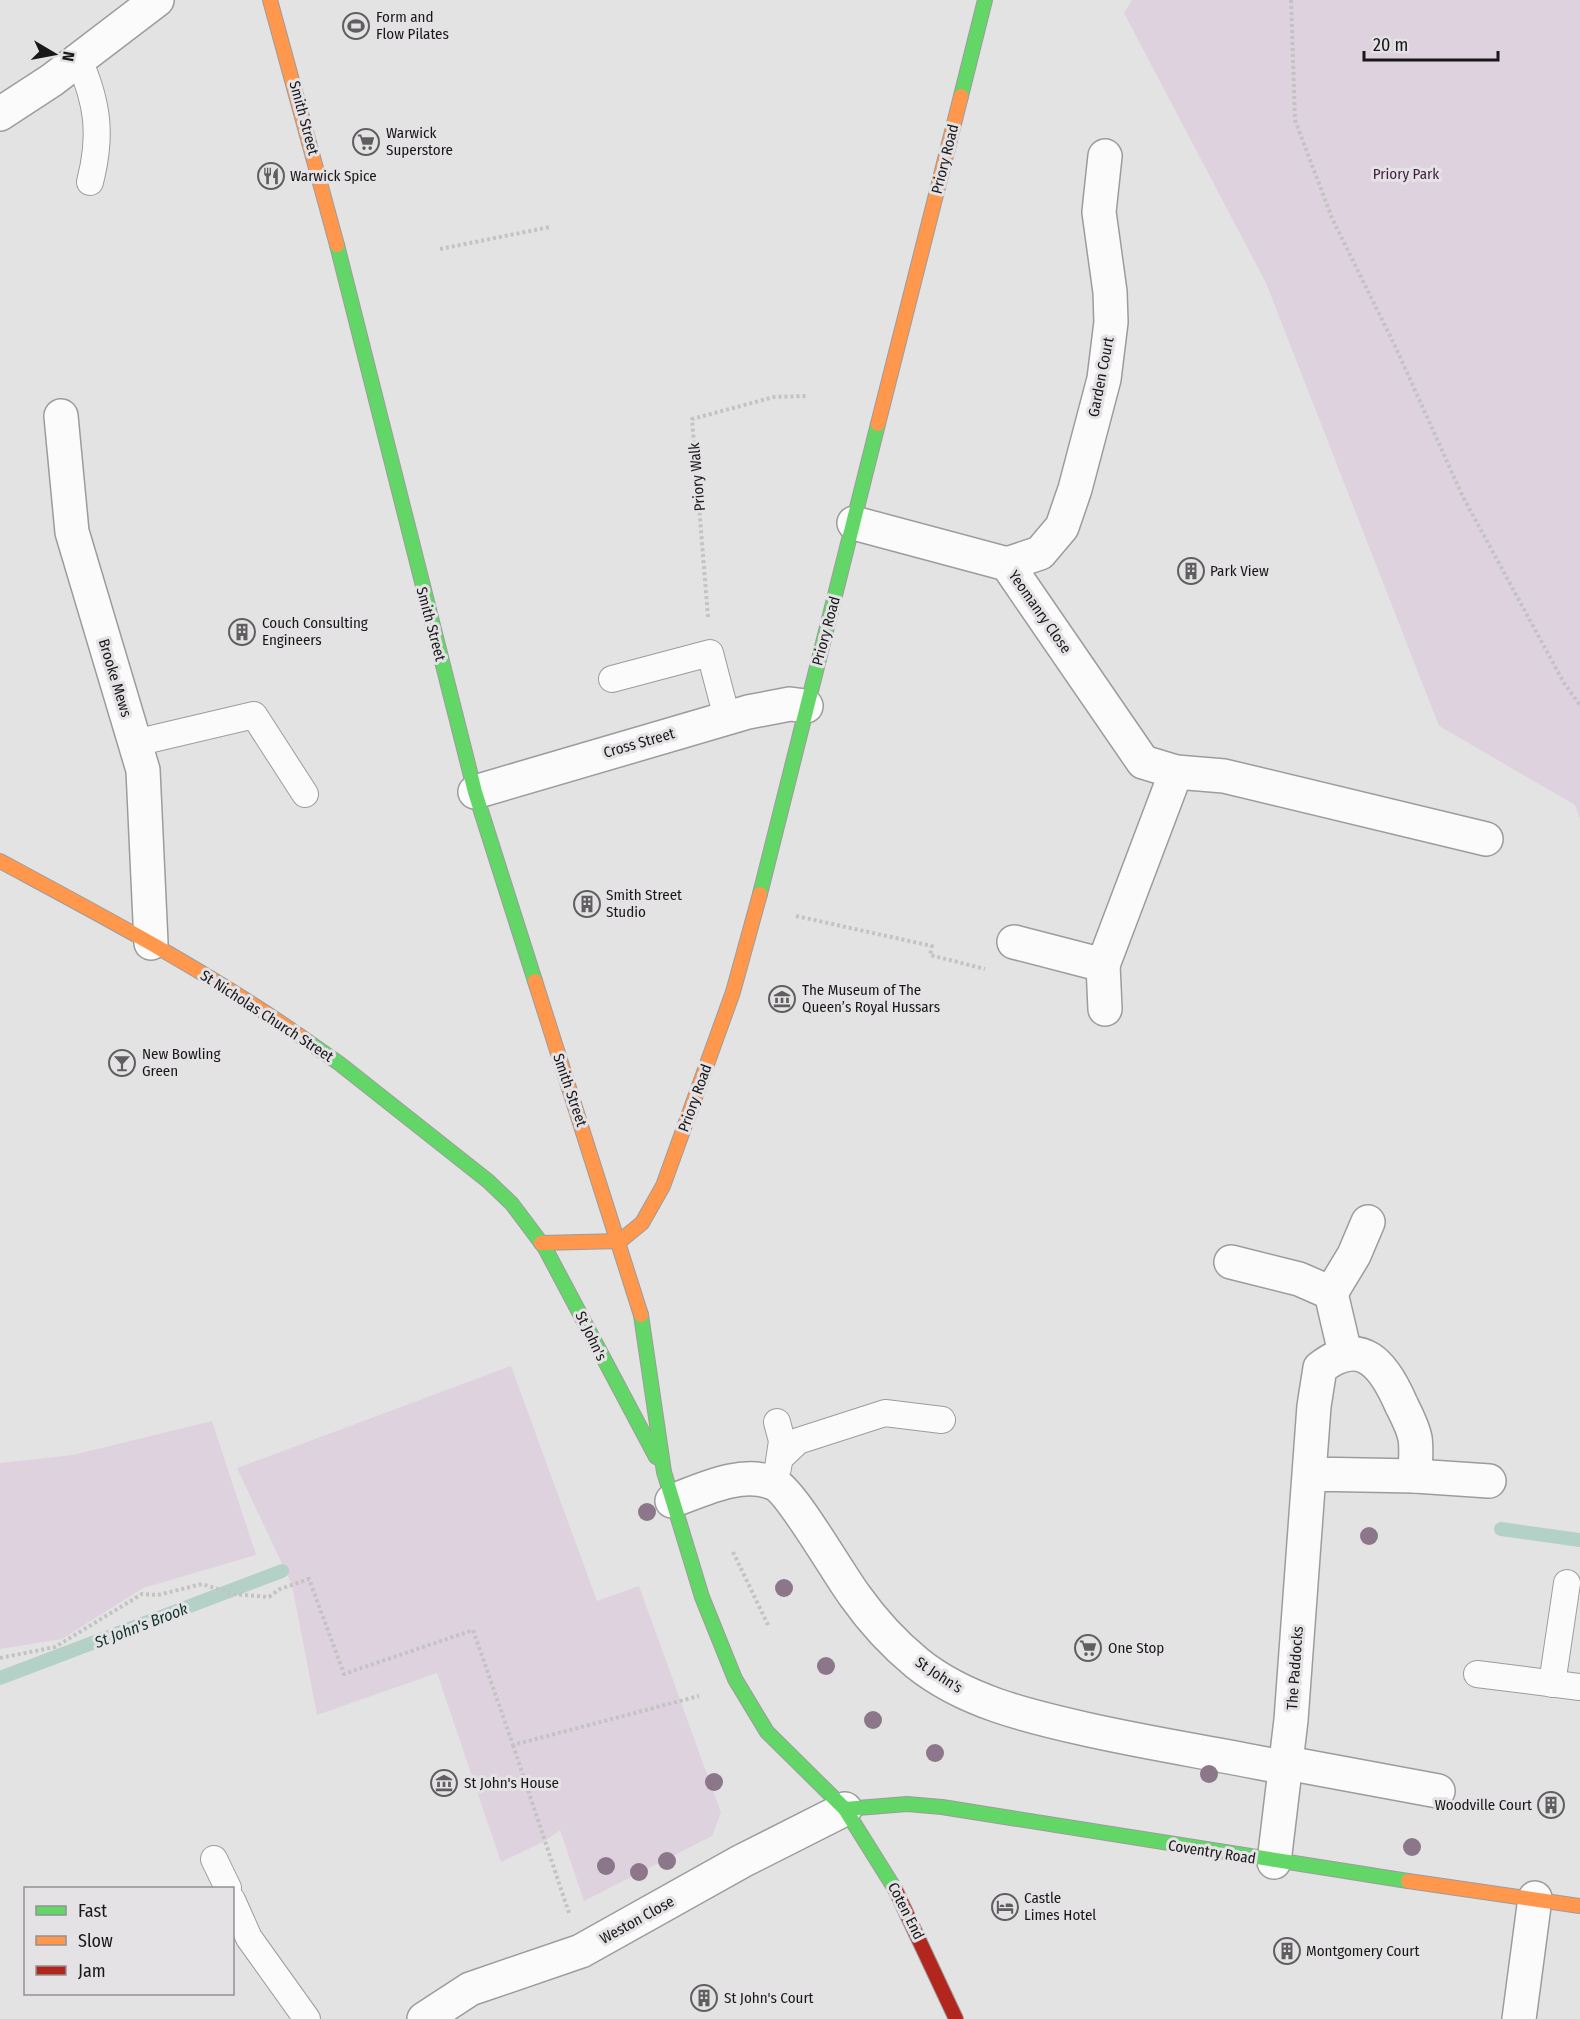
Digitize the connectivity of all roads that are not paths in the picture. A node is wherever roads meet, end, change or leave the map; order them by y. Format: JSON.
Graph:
{"nodes":[{"id":1,"x":157,"y":0,"type":"edge"},
{"id":2,"x":270,"y":0,"type":"edge"},
{"id":3,"x":985,"y":0,"type":"edge"},
{"id":4,"x":79,"y":60,"type":"junction"},
{"id":5,"x":0,"y":114,"type":"edge"},
{"id":6,"x":1105,"y":156,"type":"dead end"},
{"id":7,"x":90,"y":182,"type":"dead end"},
{"id":8,"x":61,"y":416,"type":"dead end"},
{"id":9,"x":854,"y":523,"type":"junction"},
{"id":10,"x":1007,"y":564,"type":"junction"},
{"id":11,"x":612,"y":679,"type":"dead end"},
{"id":12,"x":806,"y":706,"type":"junction"},
{"id":13,"x":727,"y":718,"type":"junction"},
{"id":14,"x":135,"y":743,"type":"junction"},
{"id":15,"x":1176,"y":772,"type":"junction"},
{"id":16,"x":475,"y":792,"type":"junction"},
{"id":17,"x":304,"y":794,"type":"dead end"},
{"id":18,"x":1486,"y":839,"type":"dead end"},
{"id":19,"x":0,"y":861,"type":"edge"},
{"id":20,"x":1014,"y":942,"type":"road end"},
{"id":21,"x":151,"y":944,"type":"junction"},
{"id":22,"x":1103,"y":965,"type":"junction"},
{"id":23,"x":1105,"y":1009,"type":"dead end"},
{"id":24,"x":512,"y":1204,"type":"joint"},
{"id":25,"x":1368,"y":1222,"type":"dead end"},
{"id":26,"x":620,"y":1241,"type":"junction"},
{"id":27,"x":541,"y":1243,"type":"junction"},
{"id":28,"x":1231,"y":1262,"type":"dead end"},
{"id":29,"x":1331,"y":1293,"type":"junction"},
{"id":30,"x":1345,"y":1353,"type":"junction"},
{"id":31,"x":942,"y":1420,"type":"dead end"},
{"id":32,"x":777,"y":1422,"type":"dead end"},
{"id":33,"x":778,"y":1470,"type":"junction"},
{"id":34,"x":1310,"y":1474,"type":"junction"},
{"id":35,"x":1415,"y":1476,"type":"junction"},
{"id":36,"x":1489,"y":1481,"type":"dead end"},
{"id":37,"x":668,"y":1486,"type":"junction"},
{"id":38,"x":1567,"y":1584,"type":"dead end"},
{"id":39,"x":1477,"y":1674,"type":"dead end"},
{"id":40,"x":1552,"y":1684,"type":"junction"},
{"id":41,"x":1580,"y":1687,"type":"edge"},
{"id":42,"x":1286,"y":1766,"type":"junction"},
{"id":43,"x":1438,"y":1791,"type":"dead end"},
{"id":44,"x":845,"y":1809,"type":"junction"},
{"id":45,"x":214,"y":1859,"type":"dead end"},
{"id":46,"x":1274,"y":1862,"type":"junction"},
{"id":47,"x":228,"y":1887,"type":"edge"},
{"id":48,"x":1536,"y":1898,"type":"junction"},
{"id":49,"x":234,"y":1904,"type":"edge"},
{"id":50,"x":1580,"y":1906,"type":"edge"},
{"id":51,"x":307,"y":2019,"type":"edge"},
{"id":52,"x":424,"y":2019,"type":"edge"},
{"id":53,"x":956,"y":2019,"type":"edge"},
{"id":54,"x":1519,"y":2019,"type":"edge"}],
"edges":[{"from":1,"to":4,"type":"street"},
{"from":2,"to":16,"type":"main road","name":"Smith Street"},
{"from":3,"to":9,"type":"main road","name":"Priory Road"},
{"from":4,"to":5,"type":"street"},
{"from":4,"to":7,"type":"lane"},
{"from":6,"to":10,"type":"street","name":"Garden Court"},
{"from":8,"to":14,"type":"street","name":"Brooke Mews"},
{"from":9,"to":10,"type":"street","name":"Yeomanry Close"},
{"from":9,"to":12,"type":"main road","name":"Priory Road"},
{"from":10,"to":15,"type":"street","name":"Yeomanry Close"},
{"from":11,"to":13,"type":"lane"},
{"from":12,"to":13,"type":"street","name":"Cross Street"},
{"from":12,"to":26,"type":"main road","name":"Priory Road"},
{"from":13,"to":16,"type":"street","name":"Cross Street"},
{"from":14,"to":17,"type":"lane"},
{"from":14,"to":21,"type":"street","name":"Brooke Mews"},
{"from":15,"to":18,"type":"street","name":"Yeomanry Close"},
{"from":15,"to":22,"type":"street"},
{"from":16,"to":26,"type":"main road","name":"Smith Street"},
{"from":19,"to":21,"type":"main road","name":"St Nicholas Church Street"},
{"from":20,"to":22,"type":"street"},
{"from":21,"to":24,"type":"main road","name":"St Nicholas Church Street"},
{"from":22,"to":23,"type":"street"},
{"from":24,"to":27,"type":"main road","name":"St John's"},
{"from":25,"to":29,"type":"street"},
{"from":26,"to":27,"type":"main road"},
{"from":26,"to":37,"type":"main road","name":"St John's"},
{"from":27,"to":37,"type":"main road","name":"St John's"},
{"from":28,"to":29,"type":"street"},
{"from":29,"to":30,"type":"street"},
{"from":30,"to":34,"type":"street","name":"The Paddocks"},
{"from":30,"to":35,"type":"street"},
{"from":31,"to":33,"type":"lane"},
{"from":32,"to":33,"type":"lane"},
{"from":33,"to":37,"type":"street"},
{"from":33,"to":42,"type":"street","name":"St John's"},
{"from":34,"to":35,"type":"street"},
{"from":34,"to":42,"type":"street","name":"The Paddocks"},
{"from":35,"to":36,"type":"street"},
{"from":37,"to":44,"type":"main road","name":"St John's"},
{"from":38,"to":40,"type":"lane"},
{"from":39,"to":40,"type":"lane"},
{"from":40,"to":41,"type":"lane"},
{"from":42,"to":43,"type":"street","name":"St John's"},
{"from":42,"to":46,"type":"street","name":"The Paddocks"},
{"from":44,"to":46,"type":"main road","name":"Coventry Road"},
{"from":44,"to":52,"type":"street","name":"Weston Close"},
{"from":44,"to":53,"type":"main road","name":"Coten End"},
{"from":45,"to":47,"type":"lane"},
{"from":46,"to":48,"type":"main road","name":"Coventry Road"},
{"from":48,"to":50,"type":"main road","name":"Coventry Road"},
{"from":48,"to":54,"type":"street"},
{"from":49,"to":51,"type":"lane"}]}
